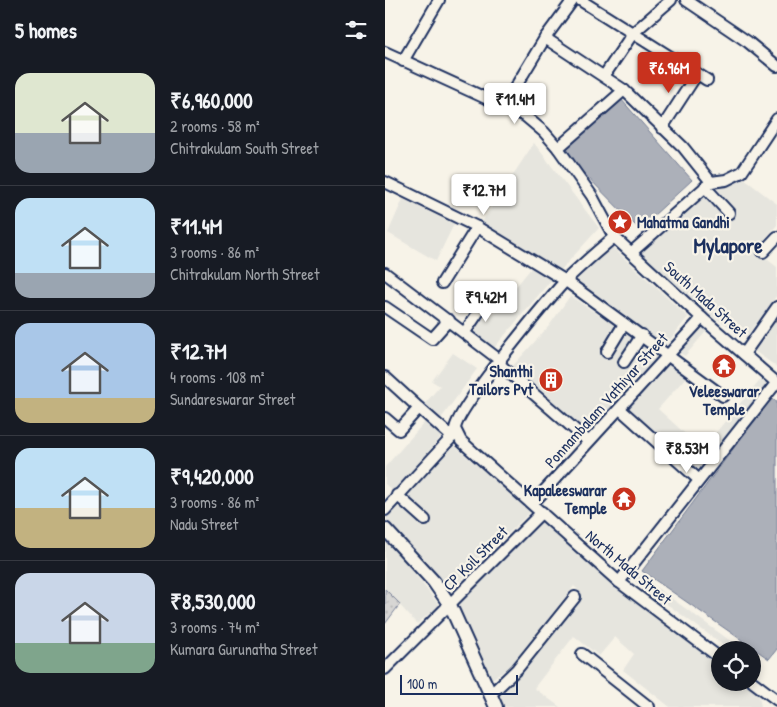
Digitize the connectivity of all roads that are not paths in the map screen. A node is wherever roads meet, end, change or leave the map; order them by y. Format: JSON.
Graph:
{"nodes":[{"id":1,"x":439,"y":0,"type":"edge"},
{"id":2,"x":573,"y":0,"type":"edge"},
{"id":3,"x":579,"y":0,"type":"edge"},
{"id":4,"x":671,"y":0,"type":"edge"},
{"id":5,"x":686,"y":0,"type":"edge"},
{"id":6,"x":633,"y":34,"type":"junction"},
{"id":7,"x":545,"y":38,"type":"junction"},
{"id":8,"x":385,"y":52,"type":"edge"},
{"id":9,"x":403,"y":61,"type":"junction"},
{"id":10,"x":777,"y":66,"type":"edge"},
{"id":11,"x":697,"y":74,"type":"junction"},
{"id":12,"x":604,"y":76,"type":"junction"},
{"id":13,"x":707,"y":80,"type":"dead end"},
{"id":14,"x":624,"y":90,"type":"junction"},
{"id":15,"x":504,"y":106,"type":"junction"},
{"id":16,"x":777,"y":119,"type":"edge"},
{"id":17,"x":662,"y":128,"type":"junction"},
{"id":18,"x":558,"y":148,"type":"junction"},
{"id":19,"x":385,"y":182,"type":"edge"},
{"id":20,"x":708,"y":184,"type":"junction"},
{"id":21,"x":729,"y":213,"type":"dead end"},
{"id":22,"x":477,"y":227,"type":"junction"},
{"id":23,"x":614,"y":237,"type":"junction"},
{"id":24,"x":777,"y":237,"type":"edge"},
{"id":25,"x":632,"y":252,"type":"junction"},
{"id":26,"x":763,"y":252,"type":"dead end"},
{"id":27,"x":385,"y":273,"type":"edge"},
{"id":28,"x":566,"y":281,"type":"junction"},
{"id":29,"x":442,"y":283,"type":"dead end"},
{"id":30,"x":486,"y":300,"type":"dead end"},
{"id":31,"x":385,"y":307,"type":"edge"},
{"id":32,"x":777,"y":307,"type":"edge"},
{"id":33,"x":701,"y":318,"type":"junction"},
{"id":34,"x":449,"y":320,"type":"junction"},
{"id":35,"x":624,"y":324,"type":"junction"},
{"id":36,"x":465,"y":332,"type":"junction"},
{"id":37,"x":642,"y":335,"type":"junction"},
{"id":38,"x":607,"y":352,"type":"dead end"},
{"id":39,"x":744,"y":354,"type":"junction"},
{"id":40,"x":668,"y":355,"type":"junction"},
{"id":41,"x":500,"y":362,"type":"junction"},
{"id":42,"x":624,"y":362,"type":"dead end"},
{"id":43,"x":385,"y":377,"type":"edge"},
{"id":44,"x":777,"y":382,"type":"edge"},
{"id":45,"x":723,"y":396,"type":"dead end"},
{"id":46,"x":419,"y":408,"type":"junction"},
{"id":47,"x":620,"y":409,"type":"junction"},
{"id":48,"x":385,"y":418,"type":"edge"},
{"id":49,"x":454,"y":436,"type":"junction"},
{"id":50,"x":588,"y":441,"type":"junction"},
{"id":51,"x":699,"y":480,"type":"junction"},
{"id":52,"x":397,"y":496,"type":"junction"},
{"id":53,"x":533,"y":503,"type":"junction"},
{"id":54,"x":385,"y":510,"type":"edge"},
{"id":55,"x":542,"y":512,"type":"junction"},
{"id":56,"x":425,"y":520,"type":"dead end"},
{"id":57,"x":385,"y":529,"type":"edge"},
{"id":58,"x":619,"y":582,"type":"junction"},
{"id":59,"x":575,"y":597,"type":"dead end"},
{"id":60,"x":450,"y":605,"type":"junction"},
{"id":61,"x":711,"y":651,"type":"edge"},
{"id":62,"x":582,"y":654,"type":"dead end"},
{"id":63,"x":385,"y":668,"type":"edge"},
{"id":64,"x":761,"y":688,"type":"edge"},
{"id":65,"x":490,"y":695,"type":"junction"},
{"id":66,"x":777,"y":700,"type":"edge"},
{"id":67,"x":497,"y":707,"type":"edge"},
{"id":68,"x":649,"y":707,"type":"edge"}],
"edges":[{"from":1,"to":9,"type":"street"},
{"from":2,"to":7,"type":"street"},
{"from":3,"to":6,"type":"street"},
{"from":4,"to":6,"type":"street"},
{"from":5,"to":10,"type":"street"},
{"from":6,"to":11,"type":"street"},
{"from":6,"to":12,"type":"street"},
{"from":7,"to":12,"type":"street"},
{"from":7,"to":15,"type":"street"},
{"from":8,"to":9,"type":"street"},
{"from":9,"to":15,"type":"street"},
{"from":11,"to":13,"type":"street"},
{"from":11,"to":17,"type":"street"},
{"from":12,"to":14,"type":"street"},
{"from":14,"to":17,"type":"street"},
{"from":14,"to":18,"type":"street"},
{"from":15,"to":18,"type":"street"},
{"from":16,"to":20,"type":"street"},
{"from":17,"to":20,"type":"street"},
{"from":18,"to":23,"type":"street"},
{"from":19,"to":22,"type":"street"},
{"from":20,"to":21,"type":"street"},
{"from":20,"to":25,"type":"street"},
{"from":22,"to":28,"type":"street"},
{"from":22,"to":29,"type":"street"},
{"from":23,"to":25,"type":"street","name":"South Mada Street"},
{"from":23,"to":28,"type":"street"},
{"from":24,"to":26,"type":"street"},
{"from":25,"to":33,"type":"street","name":"South Mada Street"},
{"from":27,"to":34,"type":"street"},
{"from":28,"to":35,"type":"street"},
{"from":28,"to":41,"type":"street"},
{"from":30,"to":36,"type":"street"},
{"from":31,"to":34,"type":"street"},
{"from":32,"to":39,"type":"street"},
{"from":33,"to":39,"type":"street","name":"South Mada Street"},
{"from":33,"to":40,"type":"street","name":"Ponnambalam Vathiyar Street"},
{"from":34,"to":36,"type":"street"},
{"from":35,"to":37,"type":"street"},
{"from":35,"to":38,"type":"street"},
{"from":36,"to":41,"type":"street"},
{"from":37,"to":40,"type":"street"},
{"from":37,"to":42,"type":"street"},
{"from":39,"to":44,"type":"street","name":"South Mada Street"},
{"from":40,"to":45,"type":"street"},
{"from":40,"to":47,"type":"street","name":"Ponnambalam Vathiyar Street"},
{"from":41,"to":49,"type":"street"},
{"from":41,"to":50,"type":"street"},
{"from":43,"to":46,"type":"street","name":"North Mada Street"},
{"from":44,"to":51,"type":"street"},
{"from":46,"to":48,"type":"street"},
{"from":46,"to":49,"type":"street","name":"North Mada Street"},
{"from":47,"to":50,"type":"street","name":"Ponnambalam Vathiyar Street"},
{"from":47,"to":51,"type":"street"},
{"from":49,"to":52,"type":"street"},
{"from":49,"to":53,"type":"street","name":"North Mada Street"},
{"from":50,"to":53,"type":"street","name":"Ponnambalam Vathiyar Street"},
{"from":51,"to":58,"type":"street"},
{"from":52,"to":54,"type":"street"},
{"from":52,"to":56,"type":"street"},
{"from":53,"to":55,"type":"street","name":"North Mada Street"},
{"from":55,"to":58,"type":"street","name":"North Mada Street"},
{"from":55,"to":60,"type":"street","name":"CP Koil Street"},
{"from":57,"to":60,"type":"main road"},
{"from":58,"to":61,"type":"street","name":"North Mada Street"},
{"from":59,"to":65,"type":"street"},
{"from":60,"to":63,"type":"street","name":"CP Koil Street"},
{"from":60,"to":65,"type":"main road"},
{"from":62,"to":68,"type":"street"},
{"from":64,"to":66,"type":"street"},
{"from":65,"to":67,"type":"main road"}]}
